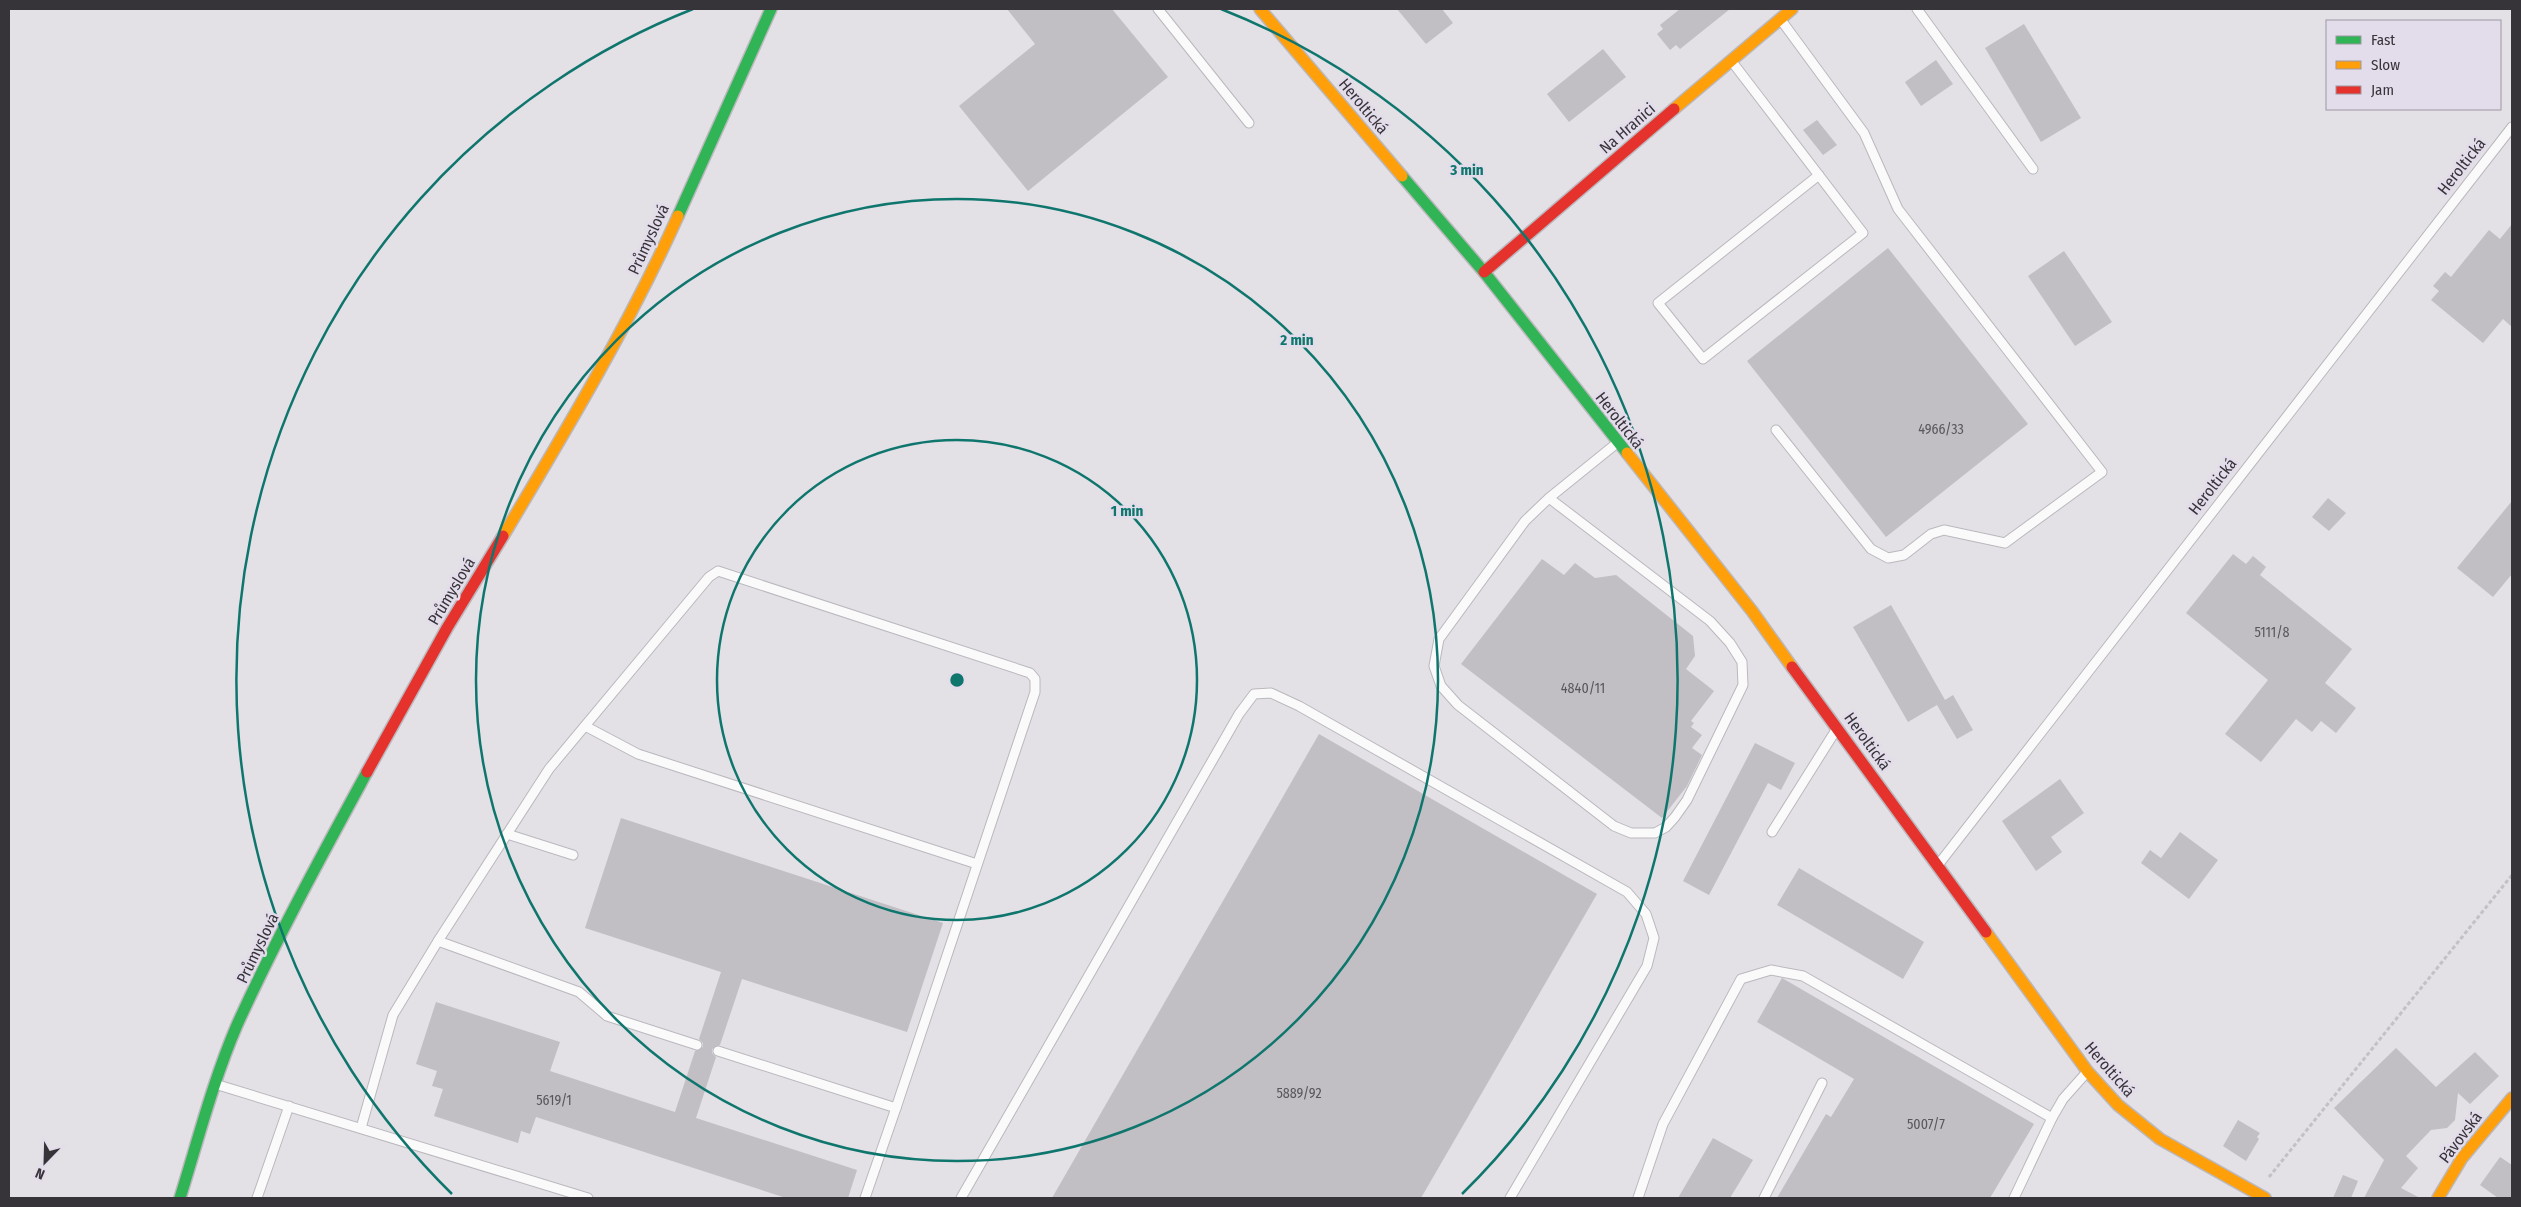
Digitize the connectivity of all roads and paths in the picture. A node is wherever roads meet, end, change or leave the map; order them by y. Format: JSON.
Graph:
{"nodes":[{"id":1,"x":771,"y":9,"type":"edge"},
{"id":2,"x":1158,"y":9,"type":"edge"},
{"id":3,"x":1260,"y":9,"type":"edge"},
{"id":4,"x":1792,"y":9,"type":"edge"},
{"id":5,"x":1917,"y":9,"type":"edge"},
{"id":6,"x":1780,"y":19,"type":"junction"},
{"id":7,"x":1732,"y":60,"type":"junction"},
{"id":8,"x":1249,"y":123,"type":"dead end"},
{"id":9,"x":2512,"y":127,"type":"edge"},
{"id":10,"x":2033,"y":169,"type":"dead end"},
{"id":11,"x":1819,"y":175,"type":"junction"},
{"id":12,"x":1484,"y":272,"type":"junction"},
{"id":13,"x":1776,"y":430,"type":"dead end"},
{"id":14,"x":1617,"y":442,"type":"junction"},
{"id":15,"x":1548,"y":498,"type":"junction"},
{"id":16,"x":585,"y":726,"type":"junction"},
{"id":17,"x":1838,"y":727,"type":"junction"},
{"id":18,"x":1772,"y":832,"type":"dead end"},
{"id":19,"x":507,"y":834,"type":"junction"},
{"id":20,"x":573,"y":856,"type":"dead end"},
{"id":21,"x":978,"y":864,"type":"junction"},
{"id":22,"x":1938,"y":865,"type":"junction"},
{"id":23,"x":2512,"y":875,"type":"edge"},
{"id":24,"x":438,"y":941,"type":"junction"},
{"id":25,"x":697,"y":1044,"type":"dead end"},
{"id":26,"x":718,"y":1051,"type":"dead end"},
{"id":27,"x":2088,"y":1072,"type":"junction"},
{"id":28,"x":1822,"y":1083,"type":"dead end"},
{"id":29,"x":215,"y":1084,"type":"junction"},
{"id":30,"x":2512,"y":1098,"type":"edge"},
{"id":31,"x":289,"y":1106,"type":"junction"},
{"id":32,"x":896,"y":1108,"type":"junction"},
{"id":33,"x":2052,"y":1118,"type":"junction"},
{"id":34,"x":361,"y":1128,"type":"junction"},
{"id":35,"x":2261,"y":1196,"type":"edge"},
{"id":36,"x":180,"y":1198,"type":"edge"},
{"id":37,"x":257,"y":1198,"type":"edge"},
{"id":38,"x":588,"y":1198,"type":"edge"},
{"id":39,"x":865,"y":1198,"type":"edge"},
{"id":40,"x":961,"y":1198,"type":"edge"},
{"id":41,"x":1510,"y":1198,"type":"edge"},
{"id":42,"x":1638,"y":1198,"type":"edge"},
{"id":43,"x":1764,"y":1198,"type":"edge"},
{"id":44,"x":2014,"y":1198,"type":"edge"},
{"id":45,"x":2438,"y":1198,"type":"edge"}],
"edges":[{"from":1,"to":29,"type":"street","name":"Průmyslová"},
{"from":2,"to":8,"type":"lane"},
{"from":3,"to":12,"type":"street","name":"Heroltická"},
{"from":4,"to":6,"type":"street","name":"Na Hranici"},
{"from":5,"to":10,"type":"lane"},
{"from":6,"to":7,"type":"street","name":"Na Hranici"},
{"from":6,"to":13,"type":"lane"},
{"from":7,"to":11,"type":"lane"},
{"from":7,"to":12,"type":"street","name":"Na Hranici"},
{"from":9,"to":22,"type":"lane","name":"Heroltická"},
{"from":11,"to":11,"type":"lane"},
{"from":12,"to":14,"type":"street","name":"Heroltická"},
{"from":14,"to":15,"type":"lane"},
{"from":14,"to":17,"type":"street","name":"Heroltická"},
{"from":15,"to":15,"type":"lane"},
{"from":16,"to":19,"type":"lane"},
{"from":16,"to":21,"type":"lane"},
{"from":16,"to":21,"type":"lane"},
{"from":17,"to":18,"type":"lane"},
{"from":17,"to":22,"type":"street","name":"Heroltická"},
{"from":19,"to":20,"type":"lane"},
{"from":19,"to":24,"type":"lane"},
{"from":21,"to":32,"type":"lane"},
{"from":22,"to":27,"type":"street","name":"Heroltická"},
{"from":23,"to":35,"type":"path"},
{"from":24,"to":25,"type":"lane"},
{"from":24,"to":34,"type":"lane"},
{"from":26,"to":32,"type":"lane"},
{"from":27,"to":33,"type":"lane"},
{"from":27,"to":35,"type":"street","name":"Heroltická"},
{"from":28,"to":43,"type":"lane"},
{"from":29,"to":31,"type":"lane"},
{"from":29,"to":36,"type":"street","name":"Průmyslová"},
{"from":30,"to":45,"type":"street","name":"Pávovská"},
{"from":31,"to":34,"type":"lane"},
{"from":31,"to":37,"type":"lane"},
{"from":32,"to":39,"type":"lane"},
{"from":33,"to":42,"type":"lane"},
{"from":33,"to":44,"type":"lane"},
{"from":34,"to":38,"type":"lane"},
{"from":40,"to":41,"type":"lane"}]}
